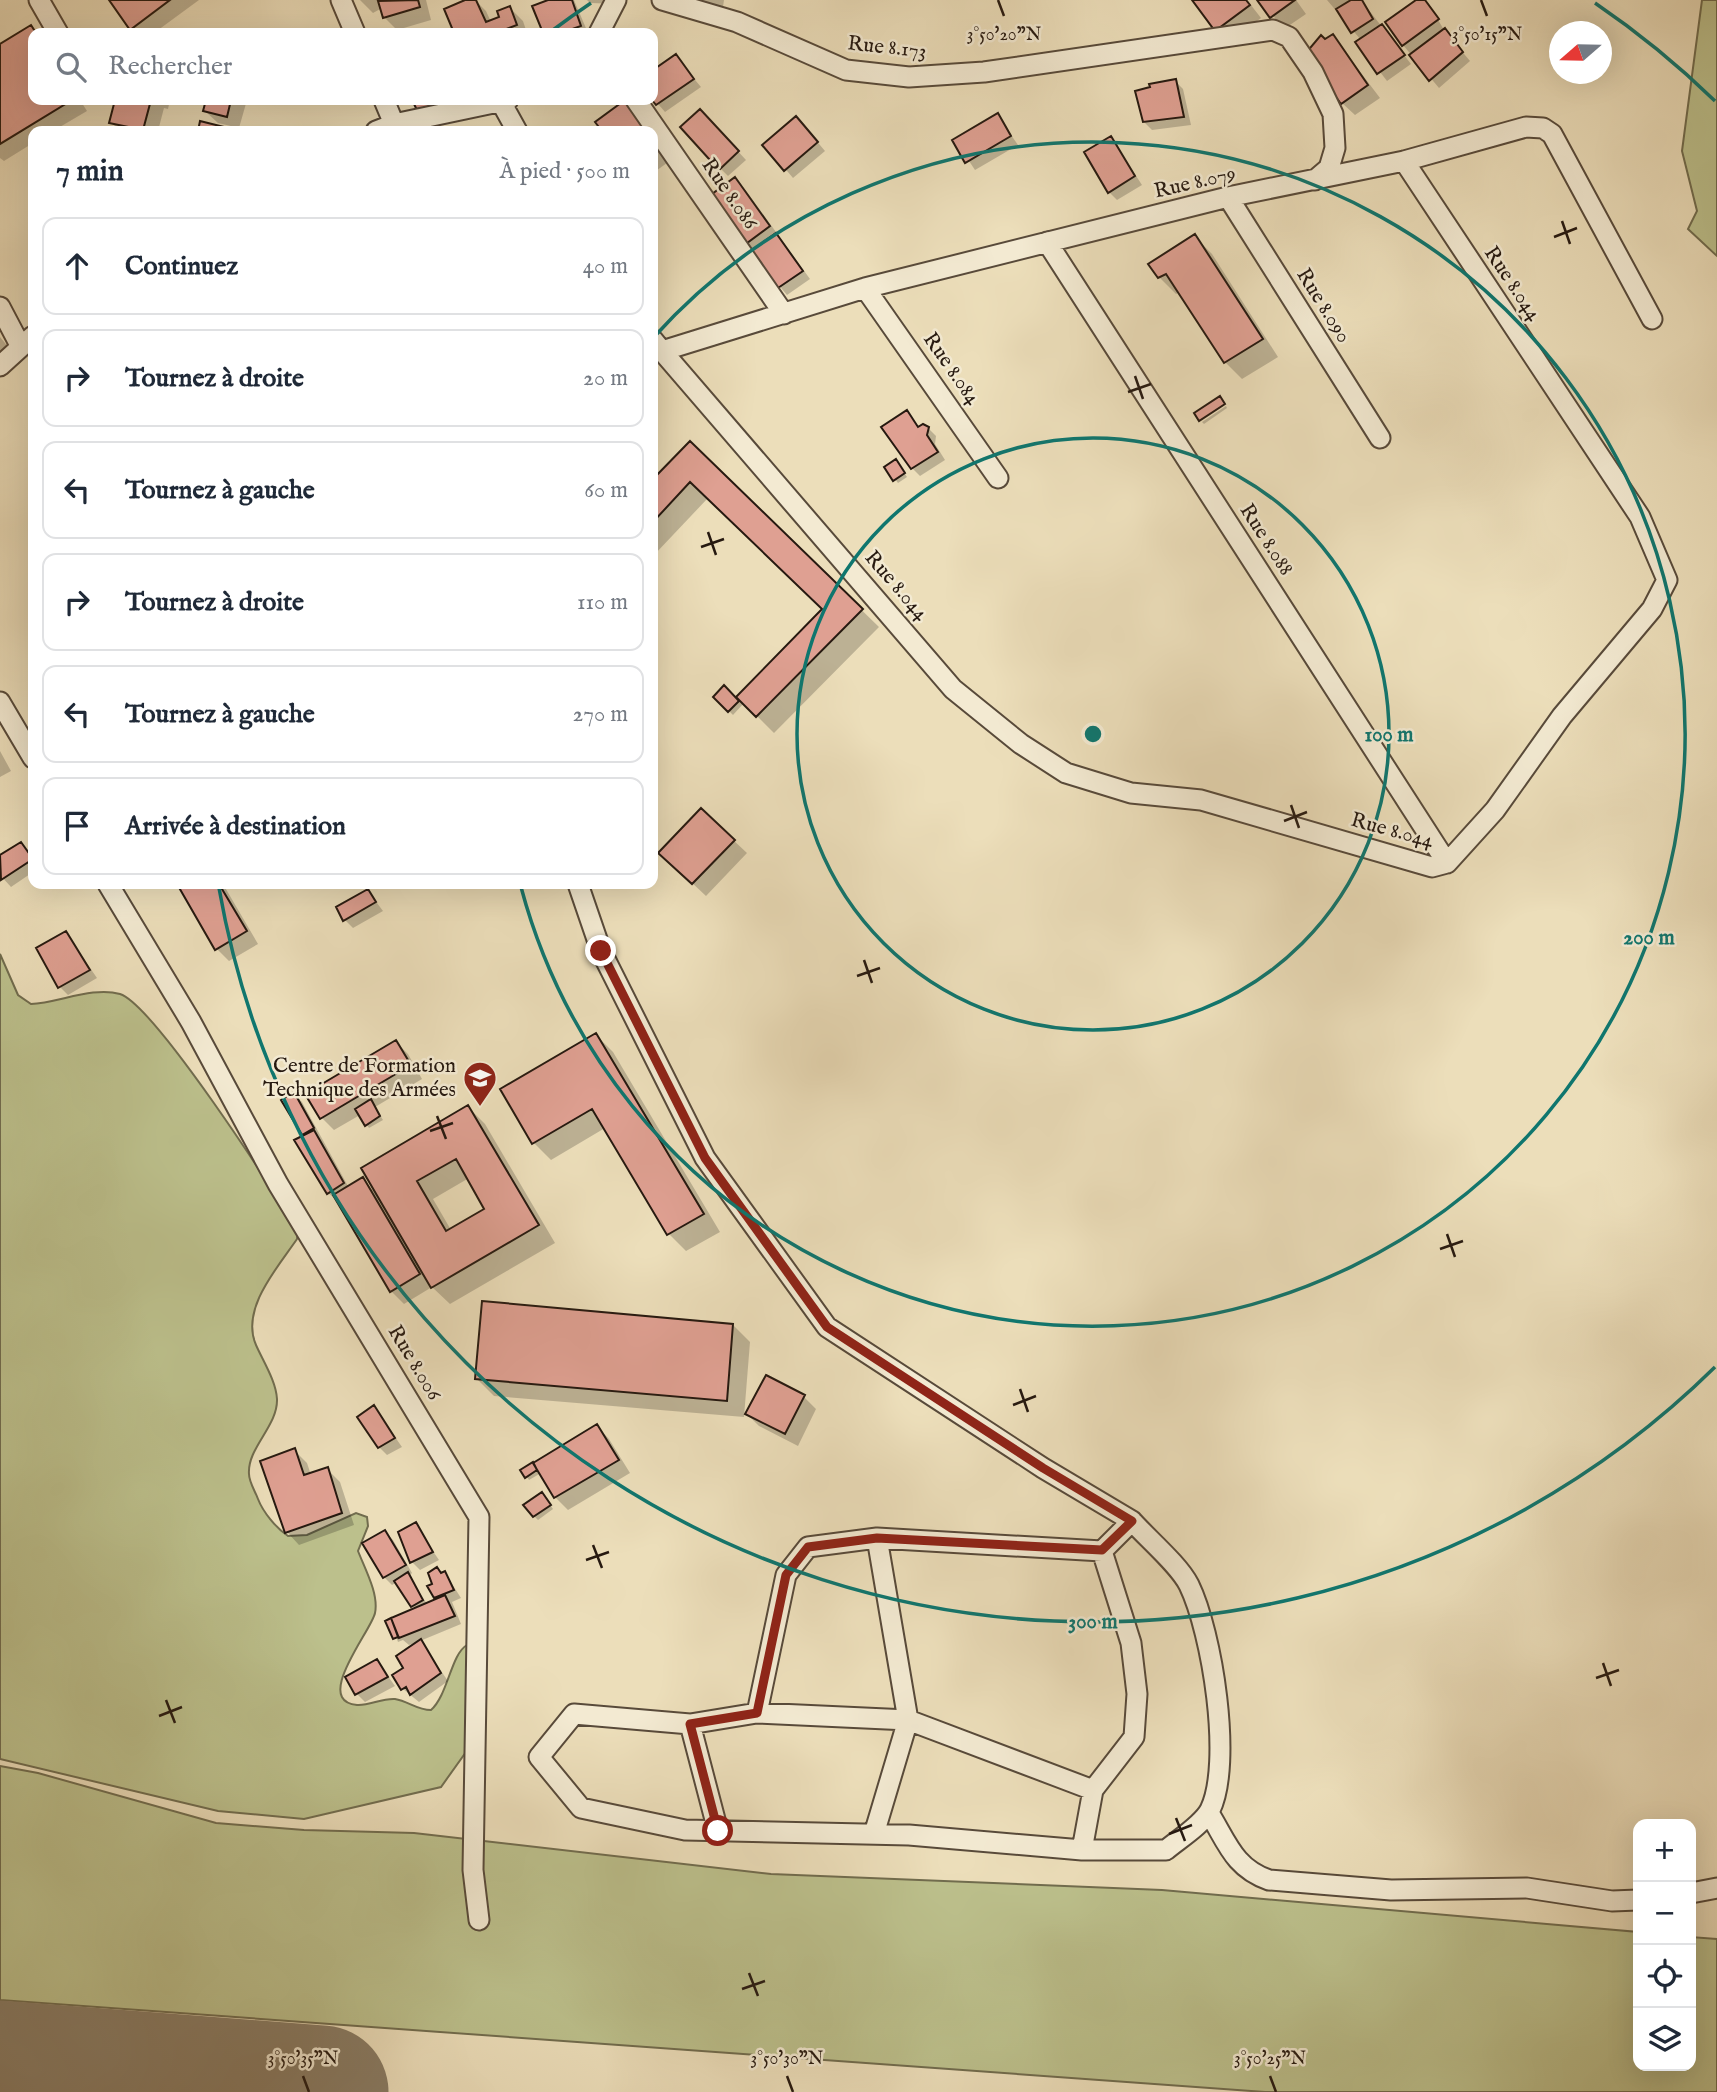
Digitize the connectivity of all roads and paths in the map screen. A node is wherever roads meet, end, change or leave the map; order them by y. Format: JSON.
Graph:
{"nodes":[{"id":1,"x":39,"y":0,"type":"edge"},
{"id":2,"x":341,"y":0,"type":"edge"},
{"id":3,"x":616,"y":0,"type":"edge"},
{"id":4,"x":662,"y":0,"type":"edge"},
{"id":5,"x":55,"y":28,"type":"edge"},
{"id":6,"x":353,"y":28,"type":"edge"},
{"id":7,"x":602,"y":28,"type":"edge"},
{"id":8,"x":384,"y":105,"type":"edge"},
{"id":9,"x":487,"y":105,"type":"edge"},
{"id":10,"x":507,"y":105,"type":"edge"},
{"id":11,"x":639,"y":105,"type":"edge"},
{"id":12,"x":385,"y":126,"type":"edge"},
{"id":13,"x":390,"y":126,"type":"edge"},
{"id":14,"x":515,"y":126,"type":"edge"},
{"id":15,"x":654,"y":126,"type":"edge"},
{"id":16,"x":658,"y":132,"type":"edge"},
{"id":17,"x":1404,"y":161,"type":"junction"},
{"id":18,"x":1315,"y":180,"type":"junction"},
{"id":19,"x":1228,"y":197,"type":"junction"},
{"id":20,"x":1047,"y":242,"type":"junction"},
{"id":21,"x":865,"y":288,"type":"junction"},
{"id":22,"x":0,"y":307,"type":"edge"},
{"id":23,"x":784,"y":314,"type":"junction"},
{"id":24,"x":1652,"y":320,"type":"dead end"},
{"id":25,"x":27,"y":342,"type":"edge"},
{"id":26,"x":658,"y":346,"type":"edge"},
{"id":27,"x":0,"y":366,"type":"edge"},
{"id":28,"x":1380,"y":438,"type":"dead end"},
{"id":29,"x":998,"y":478,"type":"dead end"},
{"id":30,"x":0,"y":702,"type":"edge"},
{"id":31,"x":28,"y":750,"type":"edge"},
{"id":32,"x":1447,"y":863,"type":"junction"},
{"id":33,"x":111,"y":889,"type":"edge"},
{"id":34,"x":580,"y":889,"type":"edge"},
{"id":35,"x":1132,"y":1521,"type":"junction"},
{"id":36,"x":877,"y":1538,"type":"junction"},
{"id":37,"x":1102,"y":1550,"type":"junction"},
{"id":38,"x":757,"y":1713,"type":"junction"},
{"id":39,"x":908,"y":1720,"type":"junction"},
{"id":40,"x":690,"y":1724,"type":"junction"},
{"id":41,"x":1093,"y":1790,"type":"junction"},
{"id":42,"x":1209,"y":1813,"type":"junction"},
{"id":43,"x":718,"y":1831,"type":"junction"},
{"id":44,"x":874,"y":1835,"type":"junction"},
{"id":45,"x":1082,"y":1850,"type":"junction"},
{"id":46,"x":1717,"y":1888,"type":"edge"},
{"id":47,"x":1696,"y":1892,"type":"edge"},
{"id":48,"x":1633,"y":1900,"type":"edge"},
{"id":49,"x":479,"y":1920,"type":"dead end"}],
"edges":[{"from":1,"to":5,"type":"street"},
{"from":2,"to":6,"type":"street"},
{"from":3,"to":7,"type":"street"},
{"from":4,"to":18,"type":"street","name":"Rue 8.173"},
{"from":8,"to":12,"type":"street"},
{"from":9,"to":13,"type":"street"},
{"from":10,"to":14,"type":"street"},
{"from":11,"to":15,"type":"street","name":"Rue 8.086"},
{"from":16,"to":23,"type":"street","name":"Rue 8.086"},
{"from":17,"to":18,"type":"street","name":"Rue 8.079"},
{"from":17,"to":24,"type":"street","name":"Rue 8.079"},
{"from":17,"to":32,"type":"street","name":"Rue 8.044"},
{"from":18,"to":19,"type":"street","name":"Rue 8.079"},
{"from":19,"to":20,"type":"street","name":"Rue 8.079"},
{"from":19,"to":28,"type":"street","name":"Rue 8.090"},
{"from":20,"to":21,"type":"street","name":"Rue 8.079"},
{"from":20,"to":32,"type":"street","name":"Rue 8.088"},
{"from":21,"to":23,"type":"street","name":"Rue 8.079"},
{"from":21,"to":29,"type":"street","name":"Rue 8.084"},
{"from":22,"to":25,"type":"street"},
{"from":23,"to":26,"type":"street","name":"Rue 8.079"},
{"from":25,"to":27,"type":"street"},
{"from":26,"to":32,"type":"street","name":"Rue 8.044"},
{"from":30,"to":31,"type":"street"},
{"from":33,"to":49,"type":"street","name":"Rue 8.006"},
{"from":34,"to":35,"type":"street"},
{"from":35,"to":37,"type":"street"},
{"from":35,"to":42,"type":"street"},
{"from":36,"to":37,"type":"street"},
{"from":36,"to":38,"type":"street"},
{"from":36,"to":39,"type":"street"},
{"from":37,"to":41,"type":"street"},
{"from":38,"to":39,"type":"street"},
{"from":38,"to":40,"type":"street"},
{"from":39,"to":41,"type":"street"},
{"from":39,"to":44,"type":"street"},
{"from":40,"to":43,"type":"street"},
{"from":40,"to":43,"type":"street"},
{"from":41,"to":45,"type":"street"},
{"from":42,"to":45,"type":"street"},
{"from":42,"to":48,"type":"street"},
{"from":43,"to":44,"type":"street"},
{"from":44,"to":45,"type":"street"},
{"from":46,"to":47,"type":"street"}]}
